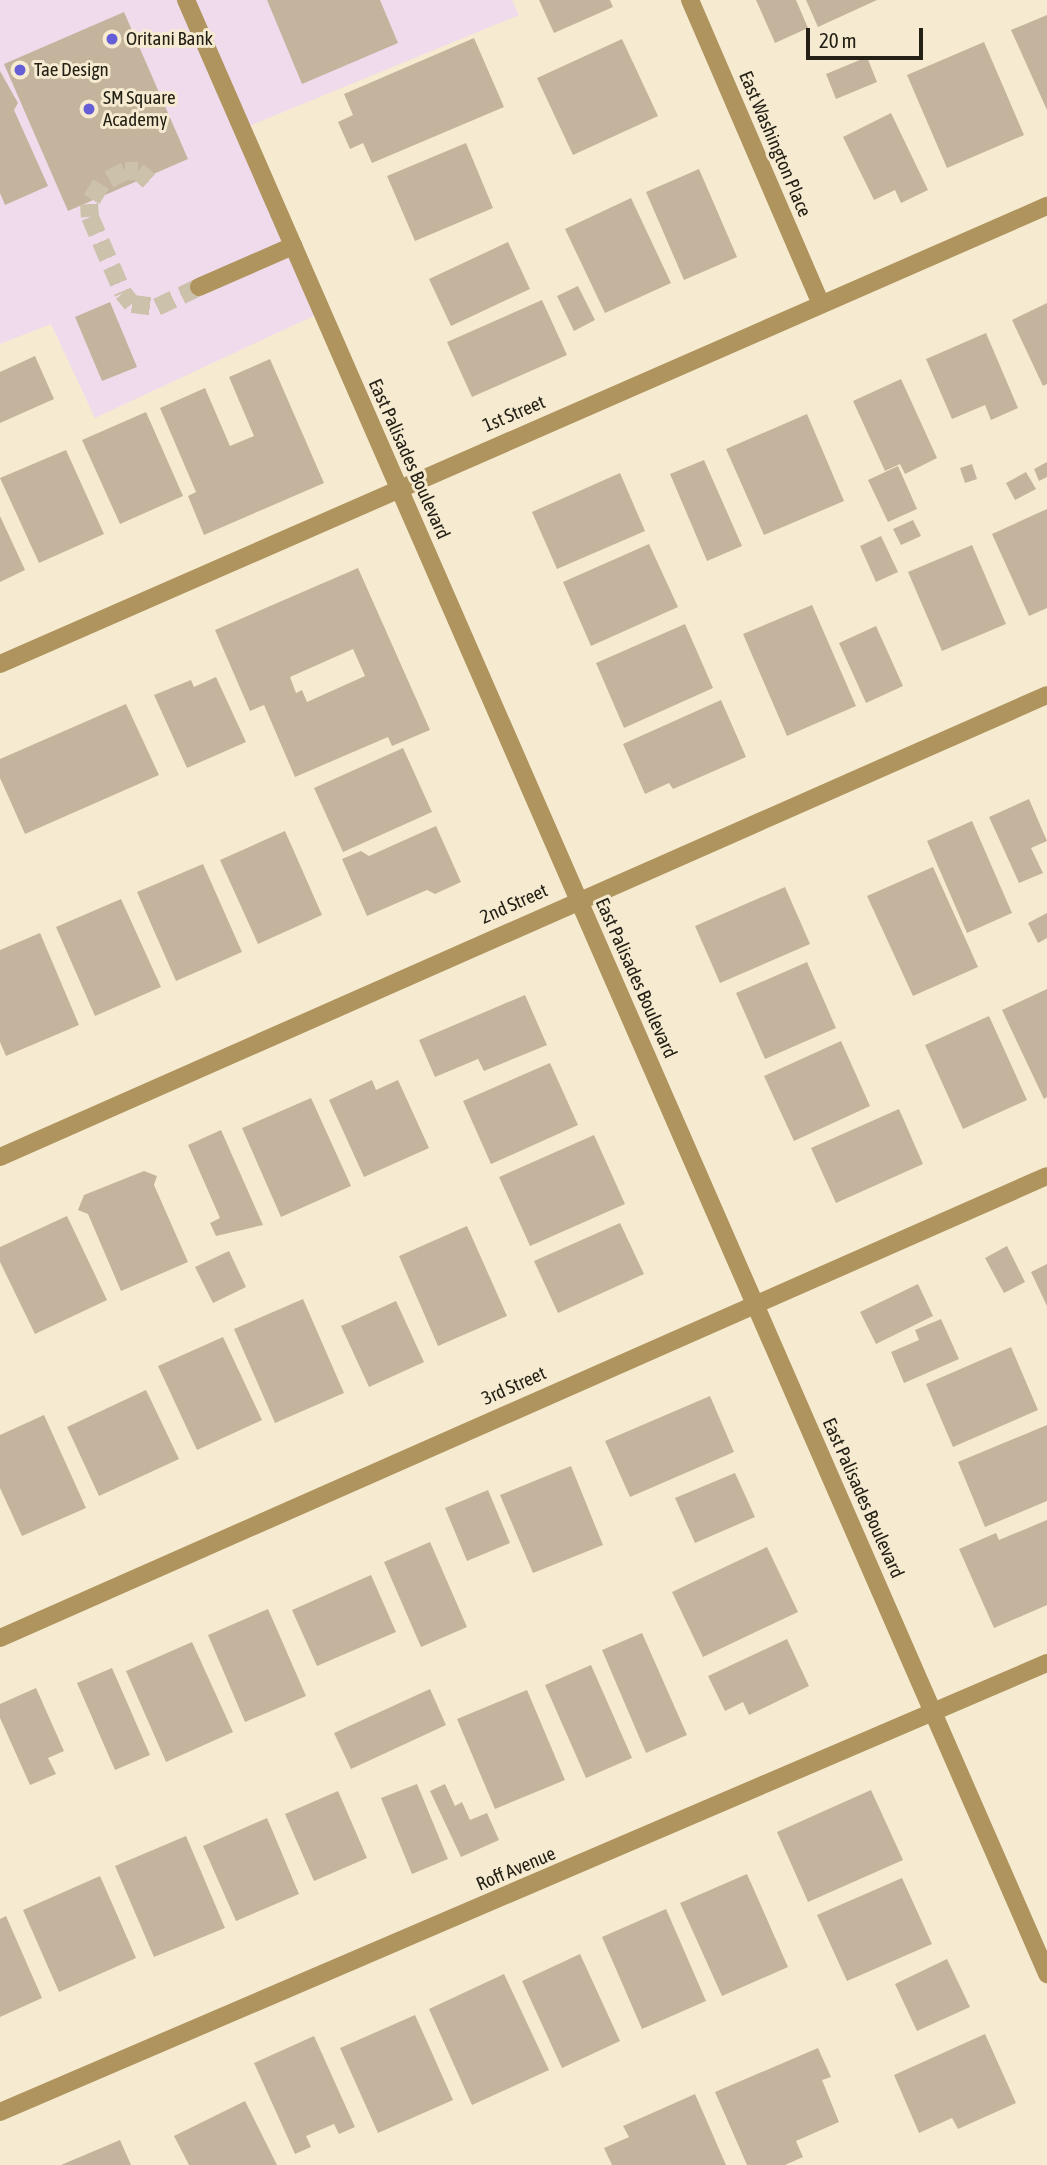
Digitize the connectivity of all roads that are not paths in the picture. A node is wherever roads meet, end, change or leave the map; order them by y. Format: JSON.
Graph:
{"nodes":[{"id":1,"x":186,"y":0,"type":"edge"},
{"id":2,"x":690,"y":0,"type":"edge"},
{"id":3,"x":1047,"y":206,"type":"edge"},
{"id":4,"x":293,"y":246,"type":"junction"},
{"id":5,"x":199,"y":287,"type":"tunnel mouth"},
{"id":6,"x":821,"y":304,"type":"junction"},
{"id":7,"x":398,"y":487,"type":"junction"},
{"id":8,"x":0,"y":664,"type":"edge"},
{"id":9,"x":1047,"y":695,"type":"edge"},
{"id":10,"x":578,"y":898,"type":"junction"},
{"id":11,"x":0,"y":1157,"type":"edge"},
{"id":12,"x":1047,"y":1176,"type":"edge"},
{"id":13,"x":754,"y":1303,"type":"junction"},
{"id":14,"x":0,"y":1637,"type":"edge"},
{"id":15,"x":1047,"y":1663,"type":"edge"},
{"id":16,"x":934,"y":1713,"type":"junction"},
{"id":17,"x":1047,"y":1974,"type":"edge"},
{"id":18,"x":0,"y":2112,"type":"edge"}],
"edges":[{"from":1,"to":4,"type":"street","name":"East Palisades Boulevard"},
{"from":2,"to":6,"type":"street","name":"East Washington Place"},
{"from":3,"to":6,"type":"street","name":"1st Street"},
{"from":4,"to":5,"type":"street"},
{"from":4,"to":7,"type":"street","name":"East Palisades Boulevard"},
{"from":6,"to":7,"type":"street","name":"1st Street"},
{"from":7,"to":8,"type":"street","name":"1st Street"},
{"from":7,"to":10,"type":"street","name":"East Palisades Boulevard"},
{"from":9,"to":10,"type":"street","name":"2nd Street"},
{"from":10,"to":11,"type":"street","name":"2nd Street"},
{"from":10,"to":13,"type":"street","name":"East Palisades Boulevard"},
{"from":12,"to":13,"type":"street","name":"3rd Street"},
{"from":13,"to":14,"type":"street","name":"3rd Street"},
{"from":13,"to":16,"type":"street","name":"East Palisades Boulevard"},
{"from":15,"to":16,"type":"street","name":"Roff Avenue"},
{"from":16,"to":17,"type":"street","name":"East Palisades Boulevard"},
{"from":16,"to":18,"type":"street","name":"Roff Avenue"}]}
